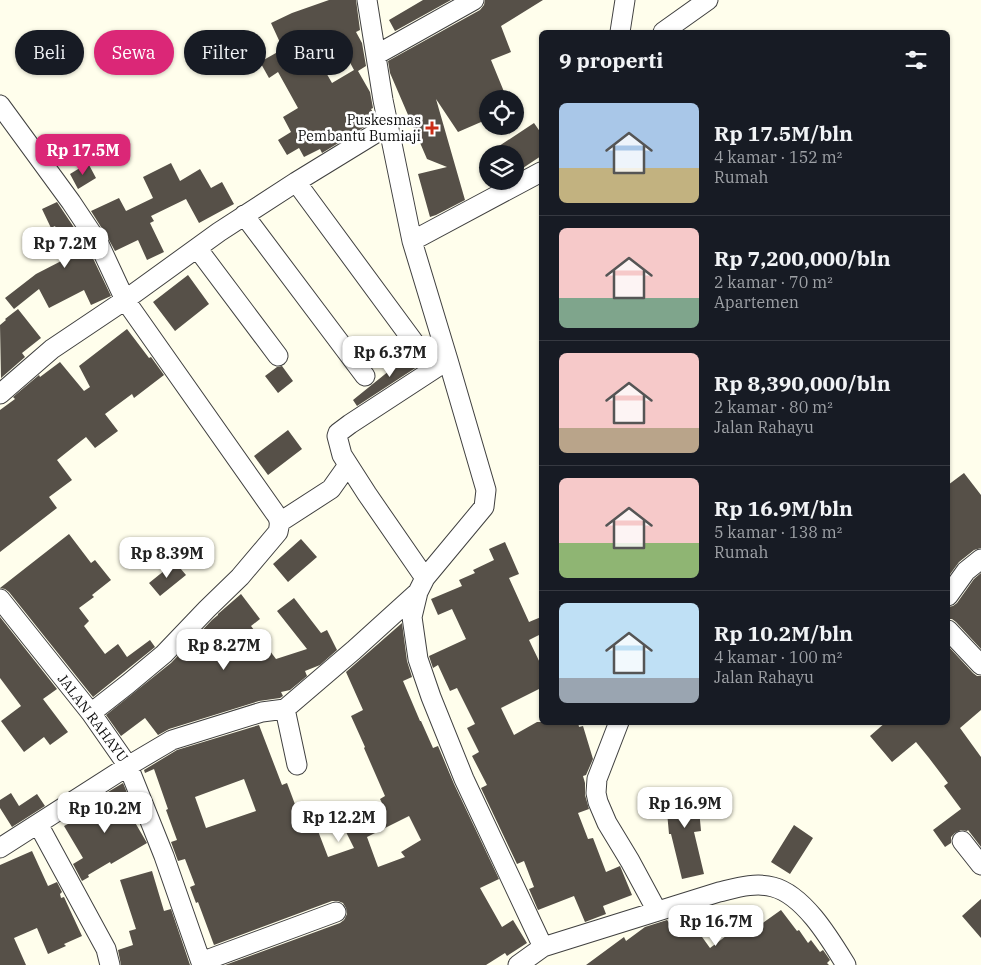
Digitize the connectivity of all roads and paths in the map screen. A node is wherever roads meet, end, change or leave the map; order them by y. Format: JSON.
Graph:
{"nodes":[{"id":1,"x":367,"y":0,"type":"edge"},
{"id":2,"x":474,"y":0,"type":"edge"},
{"id":3,"x":625,"y":0,"type":"edge"},
{"id":4,"x":708,"y":0,"type":"edge"},
{"id":5,"x":620,"y":30,"type":"edge"},
{"id":6,"x":666,"y":30,"type":"edge"},
{"id":7,"x":376,"y":55,"type":"junction"},
{"id":8,"x":0,"y":105,"type":"edge"},
{"id":9,"x":388,"y":125,"type":"junction"},
{"id":10,"x":539,"y":173,"type":"edge"},
{"id":11,"x":296,"y":182,"type":"junction"},
{"id":12,"x":244,"y":215,"type":"junction"},
{"id":13,"x":412,"y":241,"type":"junction"},
{"id":14,"x":197,"y":248,"type":"junction"},
{"id":15,"x":125,"y":300,"type":"junction"},
{"id":16,"x":416,"y":345,"type":"dead end"},
{"id":17,"x":278,"y":356,"type":"dead end"},
{"id":18,"x":448,"y":360,"type":"junction"},
{"id":19,"x":364,"y":376,"type":"dead end"},
{"id":20,"x":0,"y":394,"type":"edge"},
{"id":21,"x":348,"y":465,"type":"junction"},
{"id":22,"x":280,"y":522,"type":"junction"},
{"id":23,"x":981,"y":559,"type":"edge"},
{"id":24,"x":422,"y":585,"type":"junction"},
{"id":25,"x":950,"y":593,"type":"edge"},
{"id":26,"x":0,"y":599,"type":"edge"},
{"id":27,"x":950,"y":632,"type":"edge"},
{"id":28,"x":981,"y":665,"type":"edge"},
{"id":29,"x":286,"y":709,"type":"junction"},
{"id":30,"x":91,"y":713,"type":"junction"},
{"id":31,"x":618,"y":725,"type":"edge"},
{"id":32,"x":297,"y":765,"type":"dead end"},
{"id":33,"x":128,"y":766,"type":"junction"},
{"id":34,"x":38,"y":824,"type":"junction"},
{"id":35,"x":962,"y":840,"type":"dead end"},
{"id":36,"x":0,"y":848,"type":"edge"},
{"id":37,"x":981,"y":865,"type":"edge"},
{"id":38,"x":657,"y":911,"type":"junction"},
{"id":39,"x":336,"y":912,"type":"dead end"},
{"id":40,"x":543,"y":947,"type":"junction"},
{"id":41,"x":201,"y":964,"type":"edge"},
{"id":42,"x":110,"y":965,"type":"edge"},
{"id":43,"x":518,"y":965,"type":"edge"},
{"id":44,"x":846,"y":965,"type":"edge"}],
"edges":[{"from":1,"to":7,"type":"street"},
{"from":2,"to":7,"type":"street"},
{"from":3,"to":5,"type":"street"},
{"from":4,"to":6,"type":"street"},
{"from":7,"to":9,"type":"street"},
{"from":8,"to":15,"type":"street"},
{"from":9,"to":11,"type":"street"},
{"from":9,"to":13,"type":"street"},
{"from":10,"to":13,"type":"street"},
{"from":11,"to":12,"type":"street"},
{"from":11,"to":16,"type":"street"},
{"from":12,"to":14,"type":"street"},
{"from":12,"to":19,"type":"street"},
{"from":13,"to":18,"type":"street"},
{"from":14,"to":15,"type":"street"},
{"from":14,"to":17,"type":"street"},
{"from":15,"to":20,"type":"street"},
{"from":15,"to":22,"type":"street"},
{"from":18,"to":21,"type":"street"},
{"from":18,"to":24,"type":"street"},
{"from":21,"to":22,"type":"street"},
{"from":21,"to":24,"type":"street"},
{"from":22,"to":30,"type":"street"},
{"from":23,"to":25,"type":"street"},
{"from":24,"to":29,"type":"street"},
{"from":24,"to":40,"type":"street"},
{"from":26,"to":30,"type":"street","name":"JALAN RAHAYU"},
{"from":27,"to":28,"type":"street"},
{"from":29,"to":32,"type":"street"},
{"from":29,"to":33,"type":"street"},
{"from":30,"to":33,"type":"street","name":"JALAN RAHAYU"},
{"from":31,"to":38,"type":"street"},
{"from":33,"to":34,"type":"street"},
{"from":33,"to":41,"type":"street","name":"JALAN RAHAYU"},
{"from":34,"to":36,"type":"street"},
{"from":34,"to":42,"type":"street"},
{"from":35,"to":37,"type":"street"},
{"from":38,"to":40,"type":"street"},
{"from":38,"to":44,"type":"street"},
{"from":39,"to":41,"type":"street"},
{"from":40,"to":43,"type":"street"}]}
